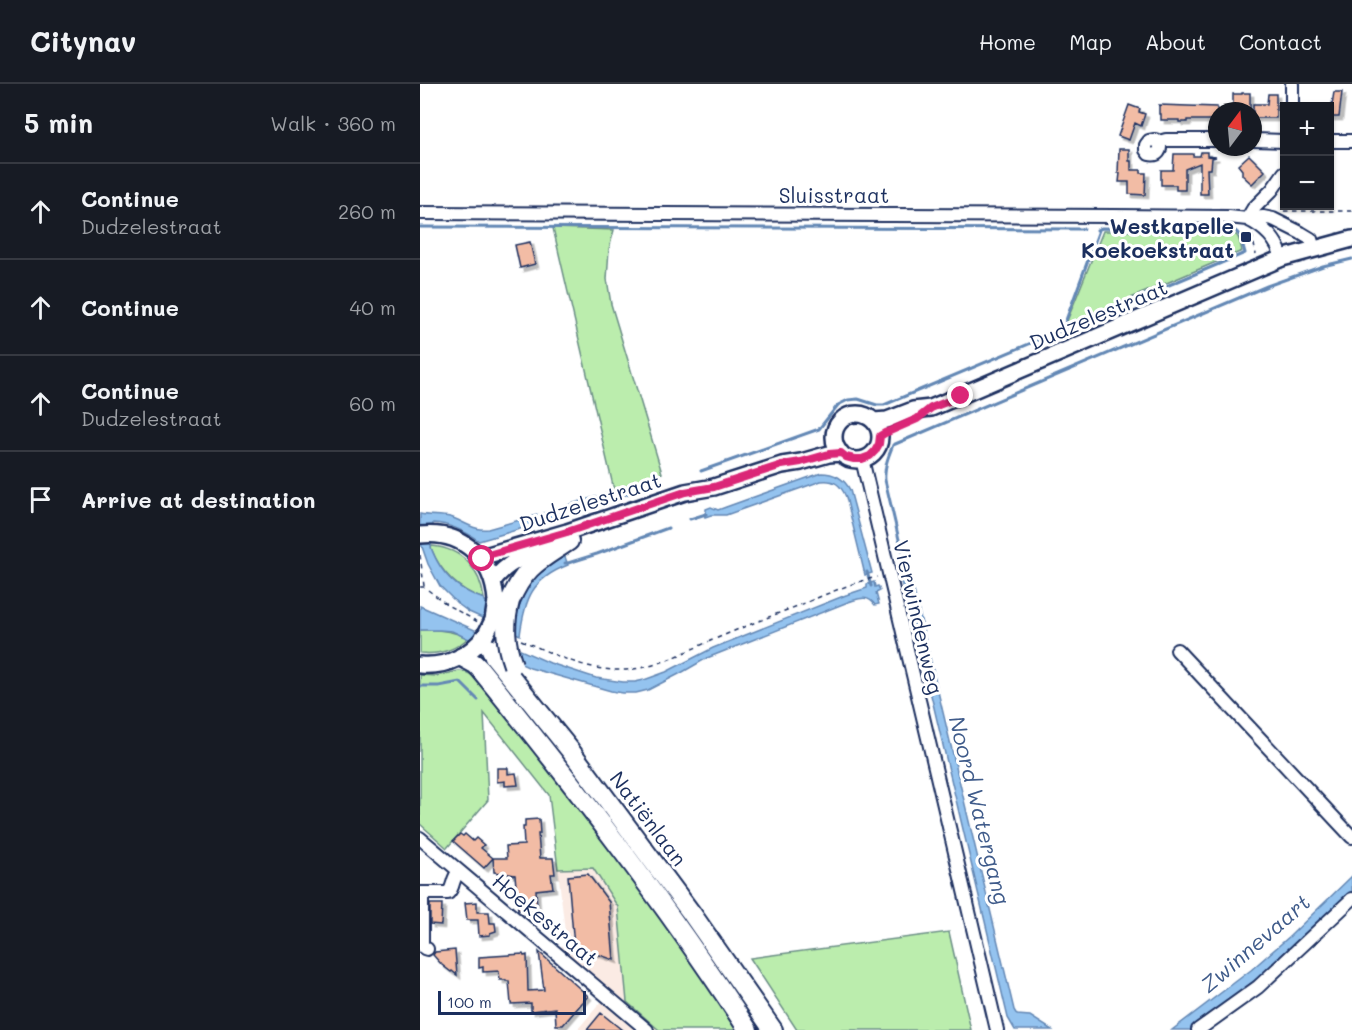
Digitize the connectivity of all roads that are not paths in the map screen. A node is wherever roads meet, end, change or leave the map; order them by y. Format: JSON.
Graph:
{"nodes":[{"id":1,"x":1292,"y":84,"type":"edge"},
{"id":2,"x":1292,"y":102,"type":"edge"},
{"id":3,"x":1208,"y":140,"type":"edge"},
{"id":4,"x":1262,"y":140,"type":"edge"},
{"id":5,"x":1280,"y":141,"type":"edge"},
{"id":6,"x":1334,"y":141,"type":"edge"},
{"id":7,"x":1352,"y":141,"type":"edge"},
{"id":8,"x":1159,"y":142,"type":"dead end"},
{"id":9,"x":1280,"y":179,"type":"edge"},
{"id":10,"x":420,"y":213,"type":"edge"},
{"id":11,"x":1247,"y":219,"type":"junction"},
{"id":12,"x":1352,"y":239,"type":"edge"},
{"id":13,"x":1314,"y":249,"type":"junction"},
{"id":14,"x":1282,"y":258,"type":"junction"},
{"id":15,"x":931,"y":408,"type":"junction"},
{"id":16,"x":874,"y":421,"type":"junction"},
{"id":17,"x":834,"y":436,"type":"junction"},
{"id":18,"x":880,"y":436,"type":"junction"},
{"id":19,"x":841,"y":453,"type":"junction"},
{"id":20,"x":862,"y":459,"type":"junction"},
{"id":21,"x":782,"y":465,"type":"junction"},
{"id":22,"x":714,"y":487,"type":"junction"},
{"id":23,"x":428,"y":534,"type":"edge"},
{"id":24,"x":569,"y":541,"type":"junction"},
{"id":25,"x":479,"y":556,"type":"junction"},
{"id":26,"x":493,"y":581,"type":"junction"},
{"id":27,"x":503,"y":601,"type":"junction"},
{"id":28,"x":475,"y":647,"type":"junction"},
{"id":29,"x":1177,"y":651,"type":"dead end"},
{"id":30,"x":420,"y":665,"type":"edge"},
{"id":31,"x":522,"y":690,"type":"junction"},
{"id":32,"x":1352,"y":837,"type":"edge"},
{"id":33,"x":420,"y":838,"type":"edge"},
{"id":34,"x":459,"y":871,"type":"junction"},
{"id":35,"x":421,"y":893,"type":"edge"},
{"id":36,"x":1352,"y":899,"type":"edge"},
{"id":37,"x":428,"y":949,"type":"dead end"},
{"id":38,"x":647,"y":1030,"type":"edge"},
{"id":39,"x":748,"y":1030,"type":"edge"},
{"id":40,"x":772,"y":1030,"type":"edge"},
{"id":41,"x":997,"y":1030,"type":"edge"},
{"id":42,"x":1198,"y":1030,"type":"edge"}],
"edges":[{"from":1,"to":2,"type":"street"},
{"from":3,"to":8,"type":"street"},
{"from":4,"to":5,"type":"street"},
{"from":6,"to":7,"type":"street"},
{"from":9,"to":11,"type":"street"},
{"from":10,"to":11,"type":"street","name":"Sluisstraat"},
{"from":11,"to":13,"type":"street","name":"Sluisstraat"},
{"from":11,"to":14,"type":"street"},
{"from":12,"to":13,"type":"main road"},
{"from":13,"to":14,"type":"main road"},
{"from":14,"to":15,"type":"main road","name":"Dudzelestraat"},
{"from":15,"to":16,"type":"main road","name":"Dudzelestraat"},
{"from":15,"to":18,"type":"main road","name":"Dudzelestraat"},
{"from":16,"to":17,"type":"main road"},
{"from":16,"to":18,"type":"main road"},
{"from":17,"to":19,"type":"main road"},
{"from":17,"to":21,"type":"main road","name":"Dudzelestraat"},
{"from":18,"to":20,"type":"main road"},
{"from":19,"to":20,"type":"main road"},
{"from":19,"to":21,"type":"main road","name":"Dudzelestraat"},
{"from":20,"to":41,"type":"street","name":"Vierwindenweg"},
{"from":21,"to":22,"type":"main road","name":"Dudzelestraat"},
{"from":22,"to":24,"type":"main road","name":"Dudzelestraat"},
{"from":22,"to":25,"type":"main road","name":"Dudzelestraat"},
{"from":23,"to":25,"type":"main road"},
{"from":24,"to":26,"type":"main road","name":"Dudzelestraat"},
{"from":24,"to":27,"type":"highway"},
{"from":25,"to":26,"type":"main road"},
{"from":26,"to":27,"type":"main road"},
{"from":27,"to":28,"type":"main road","bridge":true},
{"from":27,"to":31,"type":"highway","bridge":true},
{"from":28,"to":30,"type":"main road"},
{"from":28,"to":31,"type":"highway","name":"Natiënlaan"},
{"from":28,"to":39,"type":"highway","name":"Natiënlaan"},
{"from":29,"to":32,"type":"street"},
{"from":31,"to":40,"type":"highway","name":"Natiënlaan"},
{"from":33,"to":34,"type":"street","name":"Hoekestraat"},
{"from":34,"to":35,"type":"street"},
{"from":34,"to":38,"type":"street","name":"Hoekestraat"},
{"from":35,"to":37,"type":"street"},
{"from":36,"to":42,"type":"street"}]}
